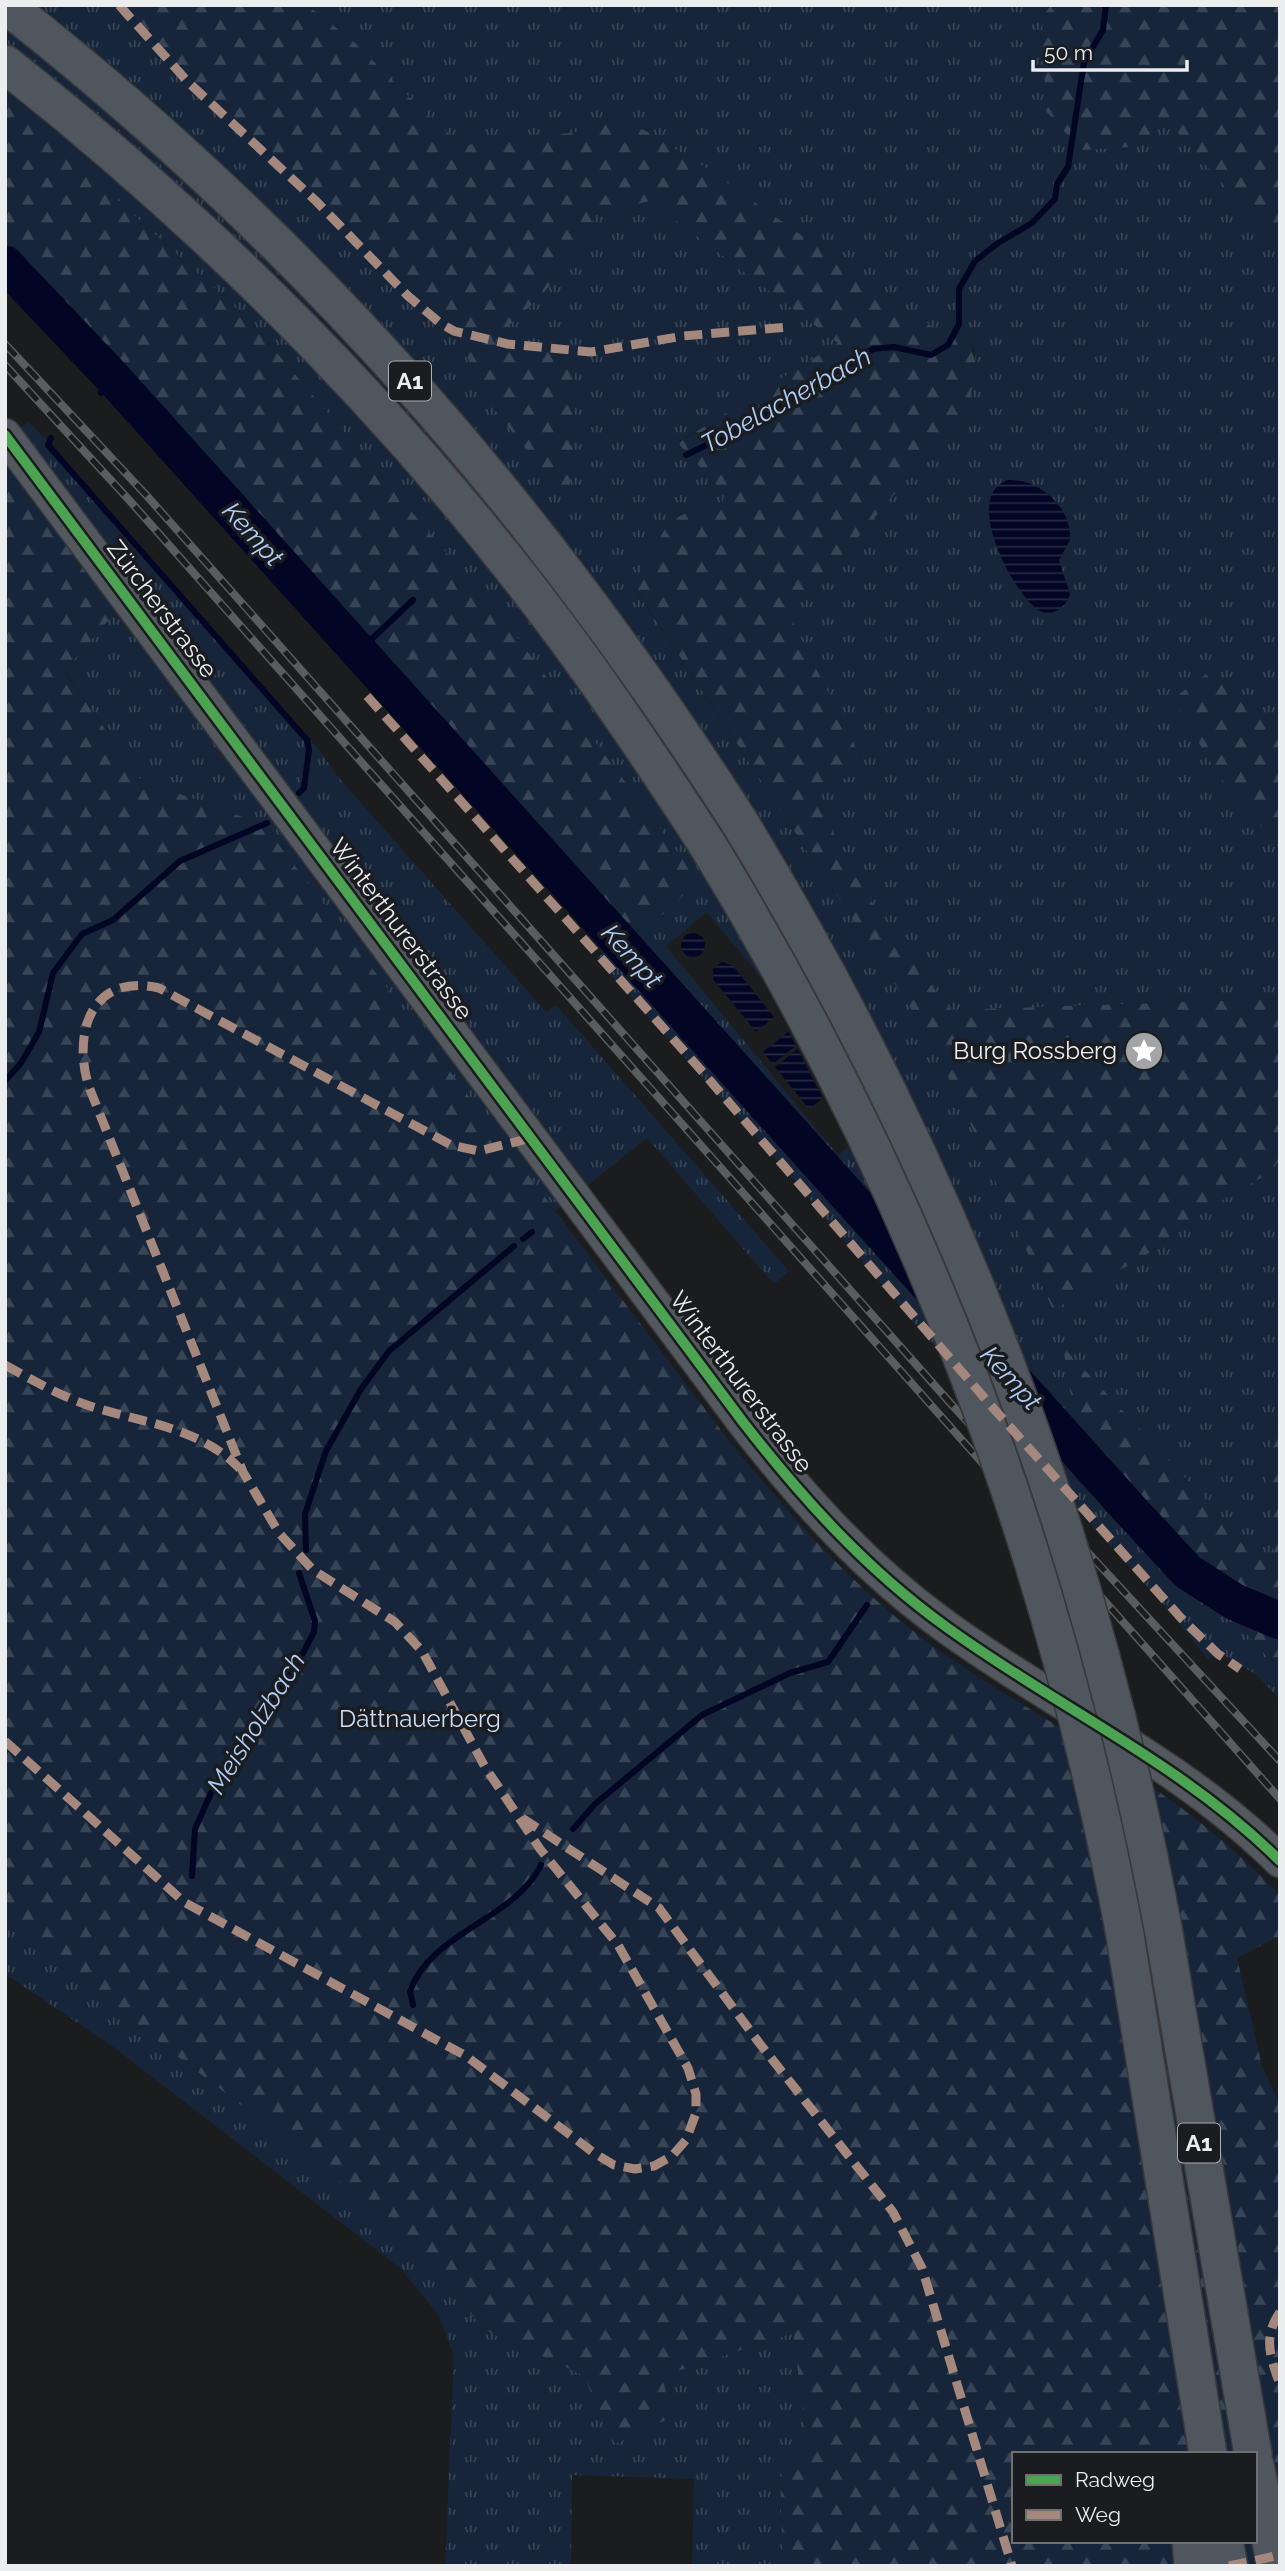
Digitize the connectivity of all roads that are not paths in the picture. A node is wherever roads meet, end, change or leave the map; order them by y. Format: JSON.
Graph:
{"nodes":[{"id":1,"x":6,"y":5,"type":"edge"},
{"id":2,"x":5,"y":64,"type":"edge"},
{"id":3,"x":5,"y":435,"type":"edge"},
{"id":4,"x":285,"y":810,"type":"joint"},
{"id":5,"x":1280,"y":1861,"type":"edge"},
{"id":6,"x":1186,"y":2330,"type":"junction"},
{"id":7,"x":1183,"y":2452,"type":"edge"},
{"id":8,"x":1208,"y":2452,"type":"edge"},
{"id":9,"x":1253,"y":2452,"type":"edge"},
{"id":10,"x":1257,"y":2475,"type":"edge"},
{"id":11,"x":1191,"y":2543,"type":"edge"},
{"id":12,"x":1224,"y":2543,"type":"edge"},
{"id":13,"x":1193,"y":2566,"type":"edge"},
{"id":14,"x":1229,"y":2566,"type":"edge"},
{"id":15,"x":1276,"y":2566,"type":"edge"}],
"edges":[{"from":1,"to":9,"type":"highway","number":"A1","bridge":true},
{"from":2,"to":6,"type":"highway","number":"A1","bridge":true},
{"from":3,"to":4,"type":"main road","name":"Zürcherstrasse"},
{"from":4,"to":5,"type":"main road","name":"Winterthurerstrasse"},
{"from":6,"to":7,"type":"highway"},
{"from":6,"to":8,"type":"highway","number":"A1"},
{"from":10,"to":15,"type":"highway"},
{"from":11,"to":13,"type":"highway"},
{"from":12,"to":14,"type":"highway"}]}
